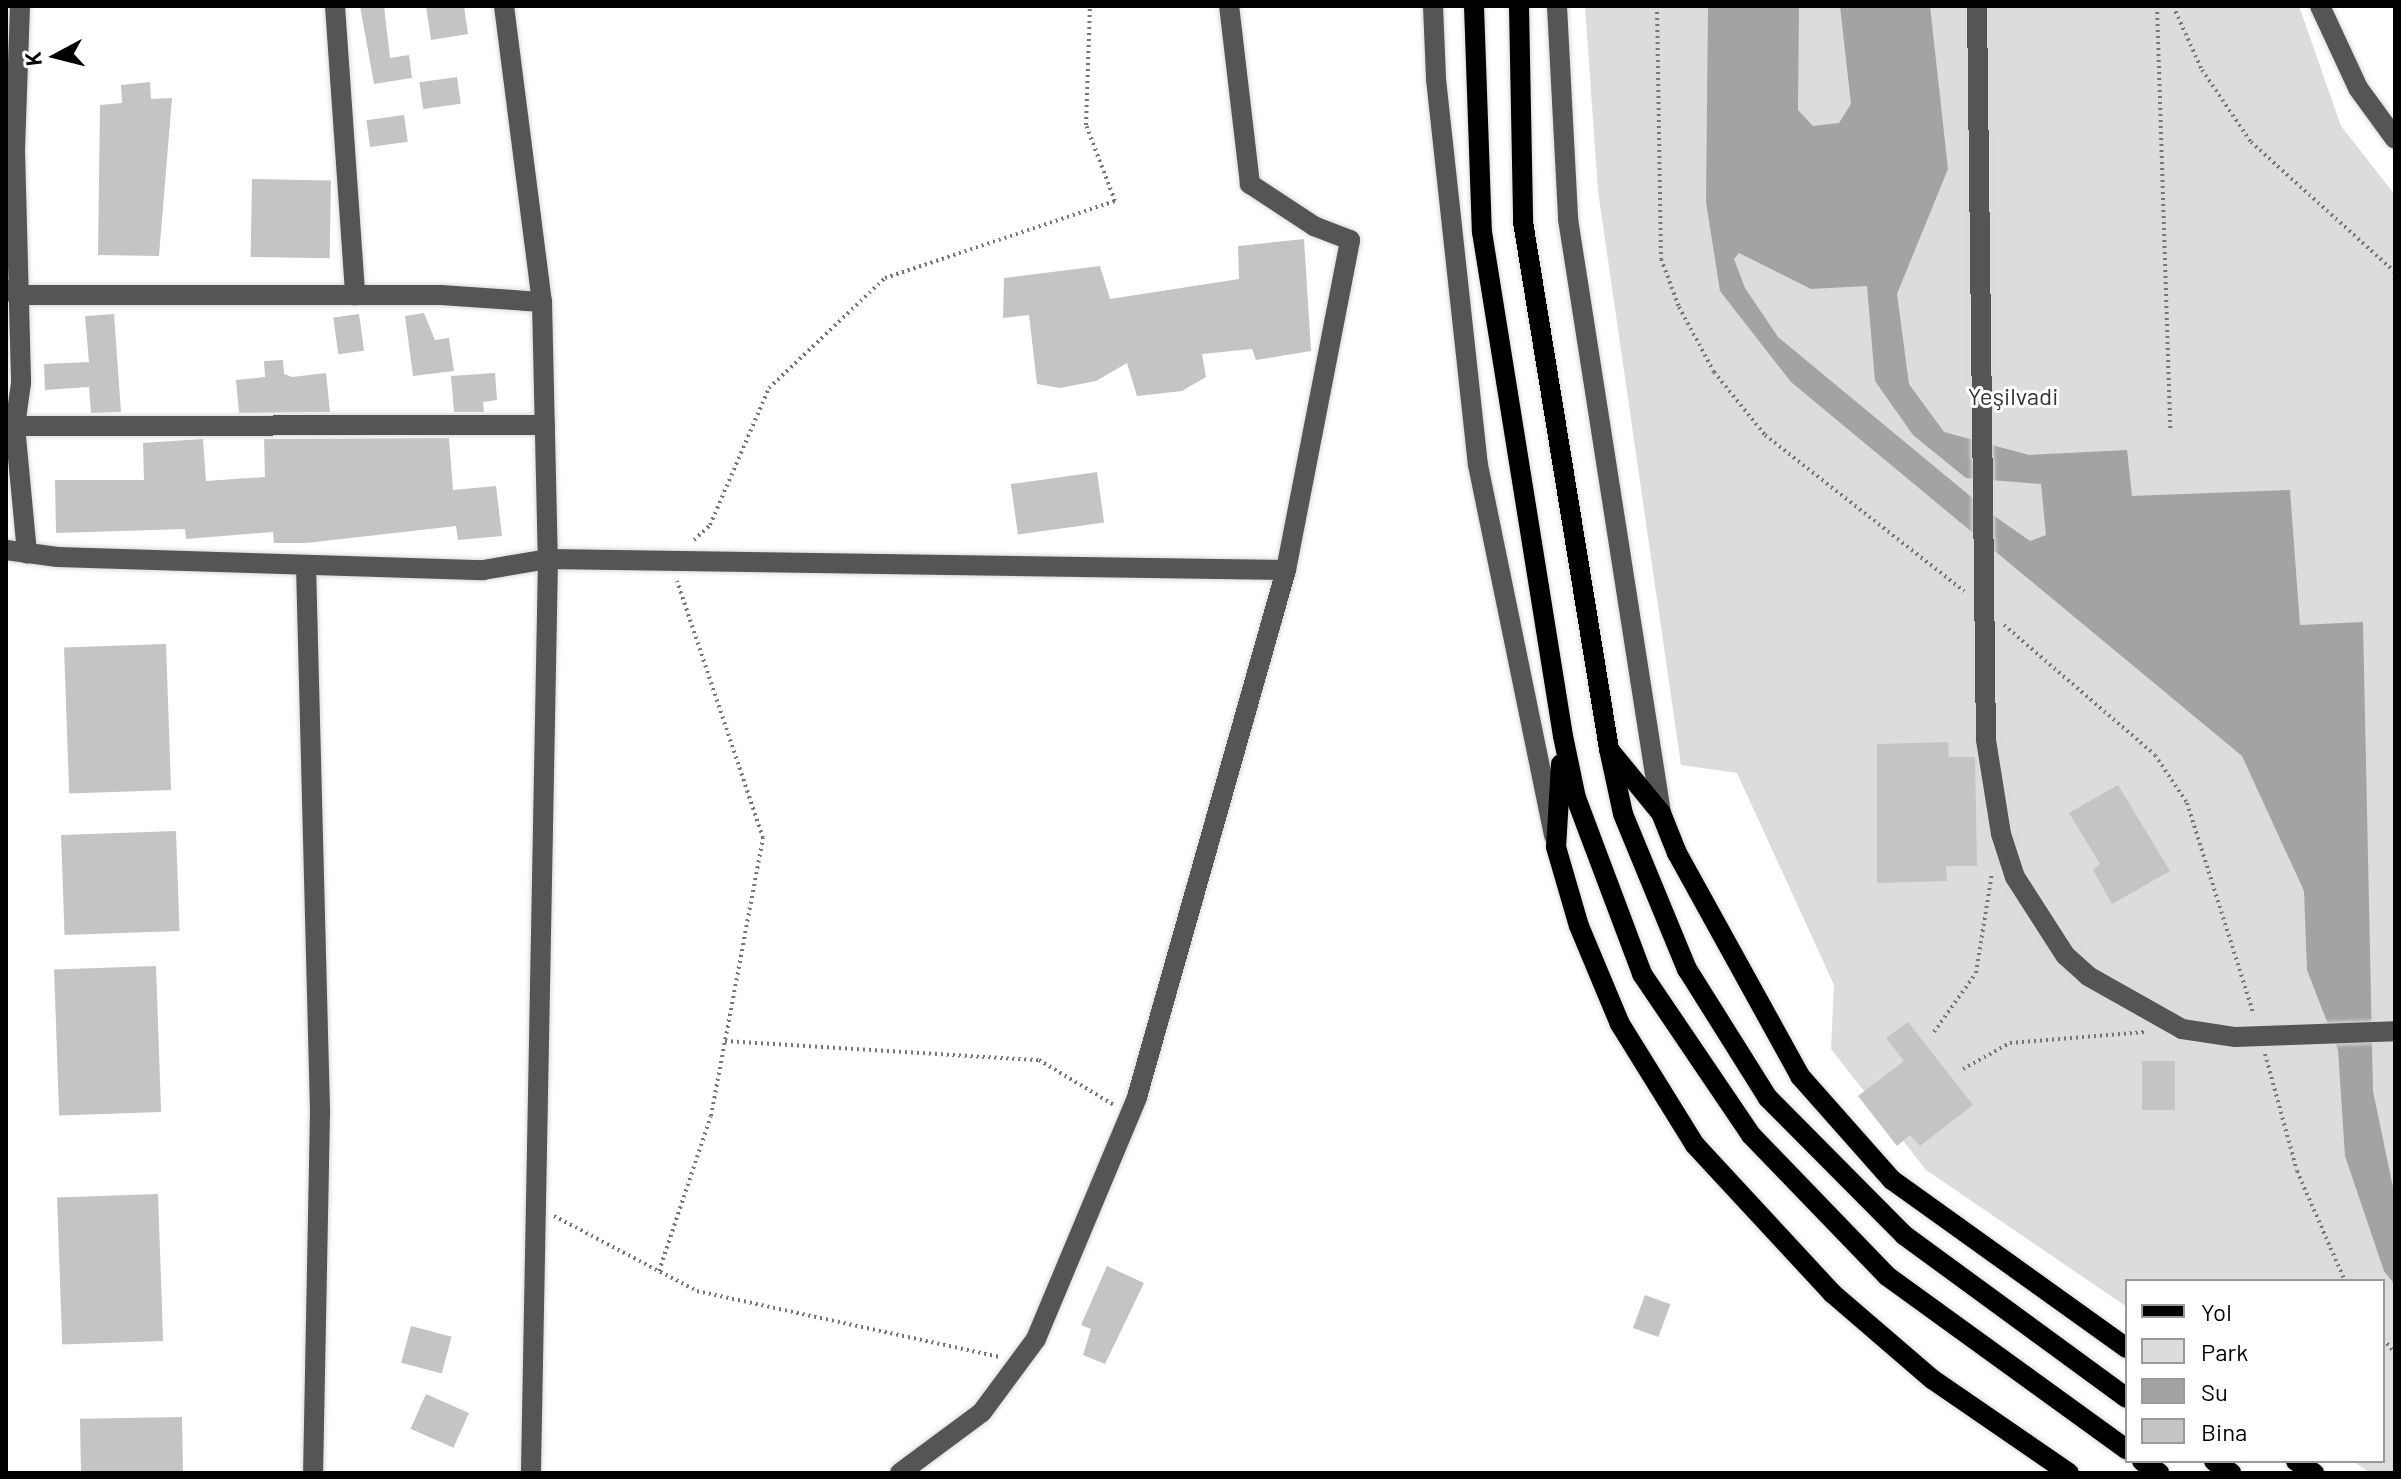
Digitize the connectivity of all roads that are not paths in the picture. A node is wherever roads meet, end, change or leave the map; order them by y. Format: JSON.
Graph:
{"nodes":[{"id":1,"x":20,"y":6,"type":"edge"},
{"id":2,"x":335,"y":6,"type":"edge"},
{"id":3,"x":504,"y":6,"type":"edge"},
{"id":4,"x":1229,"y":6,"type":"edge"},
{"id":5,"x":1433,"y":6,"type":"edge"},
{"id":6,"x":1474,"y":6,"type":"edge"},
{"id":7,"x":1519,"y":6,"type":"edge"},
{"id":8,"x":1557,"y":6,"type":"edge"},
{"id":9,"x":1977,"y":6,"type":"edge"},
{"id":10,"x":2320,"y":6,"type":"edge"},
{"id":11,"x":2395,"y":139,"type":"edge"},
{"id":12,"x":12,"y":292,"type":"edge"},
{"id":13,"x":355,"y":295,"type":"junction"},
{"id":14,"x":542,"y":302,"type":"junction"},
{"id":15,"x":545,"y":425,"type":"junction"},
{"id":16,"x":15,"y":426,"type":"junction"},
{"id":17,"x":6,"y":550,"type":"edge"},
{"id":18,"x":27,"y":553,"type":"junction"},
{"id":19,"x":548,"y":559,"type":"junction"},
{"id":20,"x":306,"y":565,"type":"junction"},
{"id":21,"x":1286,"y":570,"type":"junction"},
{"id":22,"x":1563,"y":736,"type":"junction"},
{"id":23,"x":1609,"y":749,"type":"junction"},
{"id":24,"x":1661,"y":813,"type":"junction"},
{"id":25,"x":1556,"y":847,"type":"junction"},
{"id":26,"x":2394,"y":1031,"type":"edge"},
{"id":27,"x":2125,"y":1347,"type":"edge"},
{"id":28,"x":2125,"y":1397,"type":"edge"},
{"id":29,"x":2125,"y":1449,"type":"edge"},
{"id":30,"x":313,"y":1473,"type":"edge"},
{"id":31,"x":531,"y":1473,"type":"edge"},
{"id":32,"x":900,"y":1473,"type":"edge"},
{"id":33,"x":2069,"y":1473,"type":"edge"}],
"edges":[{"from":1,"to":12,"type":"street"},
{"from":2,"to":13,"type":"street"},
{"from":3,"to":14,"type":"street"},
{"from":4,"to":21,"type":"street"},
{"from":5,"to":25,"type":"street"},
{"from":6,"to":22,"type":"main road"},
{"from":7,"to":23,"type":"main road"},
{"from":8,"to":24,"type":"street"},
{"from":9,"to":26,"type":"street"},
{"from":10,"to":11,"type":"street"},
{"from":12,"to":13,"type":"street"},
{"from":12,"to":16,"type":"street"},
{"from":13,"to":14,"type":"street"},
{"from":14,"to":15,"type":"street"},
{"from":15,"to":16,"type":"street"},
{"from":15,"to":19,"type":"street"},
{"from":16,"to":18,"type":"street"},
{"from":17,"to":18,"type":"street"},
{"from":18,"to":20,"type":"street"},
{"from":19,"to":20,"type":"street"},
{"from":19,"to":21,"type":"street"},
{"from":19,"to":31,"type":"street"},
{"from":20,"to":30,"type":"street"},
{"from":21,"to":32,"type":"street"},
{"from":22,"to":25,"type":"main road"},
{"from":22,"to":29,"type":"main road"},
{"from":23,"to":24,"type":"main road"},
{"from":23,"to":28,"type":"main road"},
{"from":24,"to":27,"type":"main road"},
{"from":25,"to":33,"type":"main road"}]}
